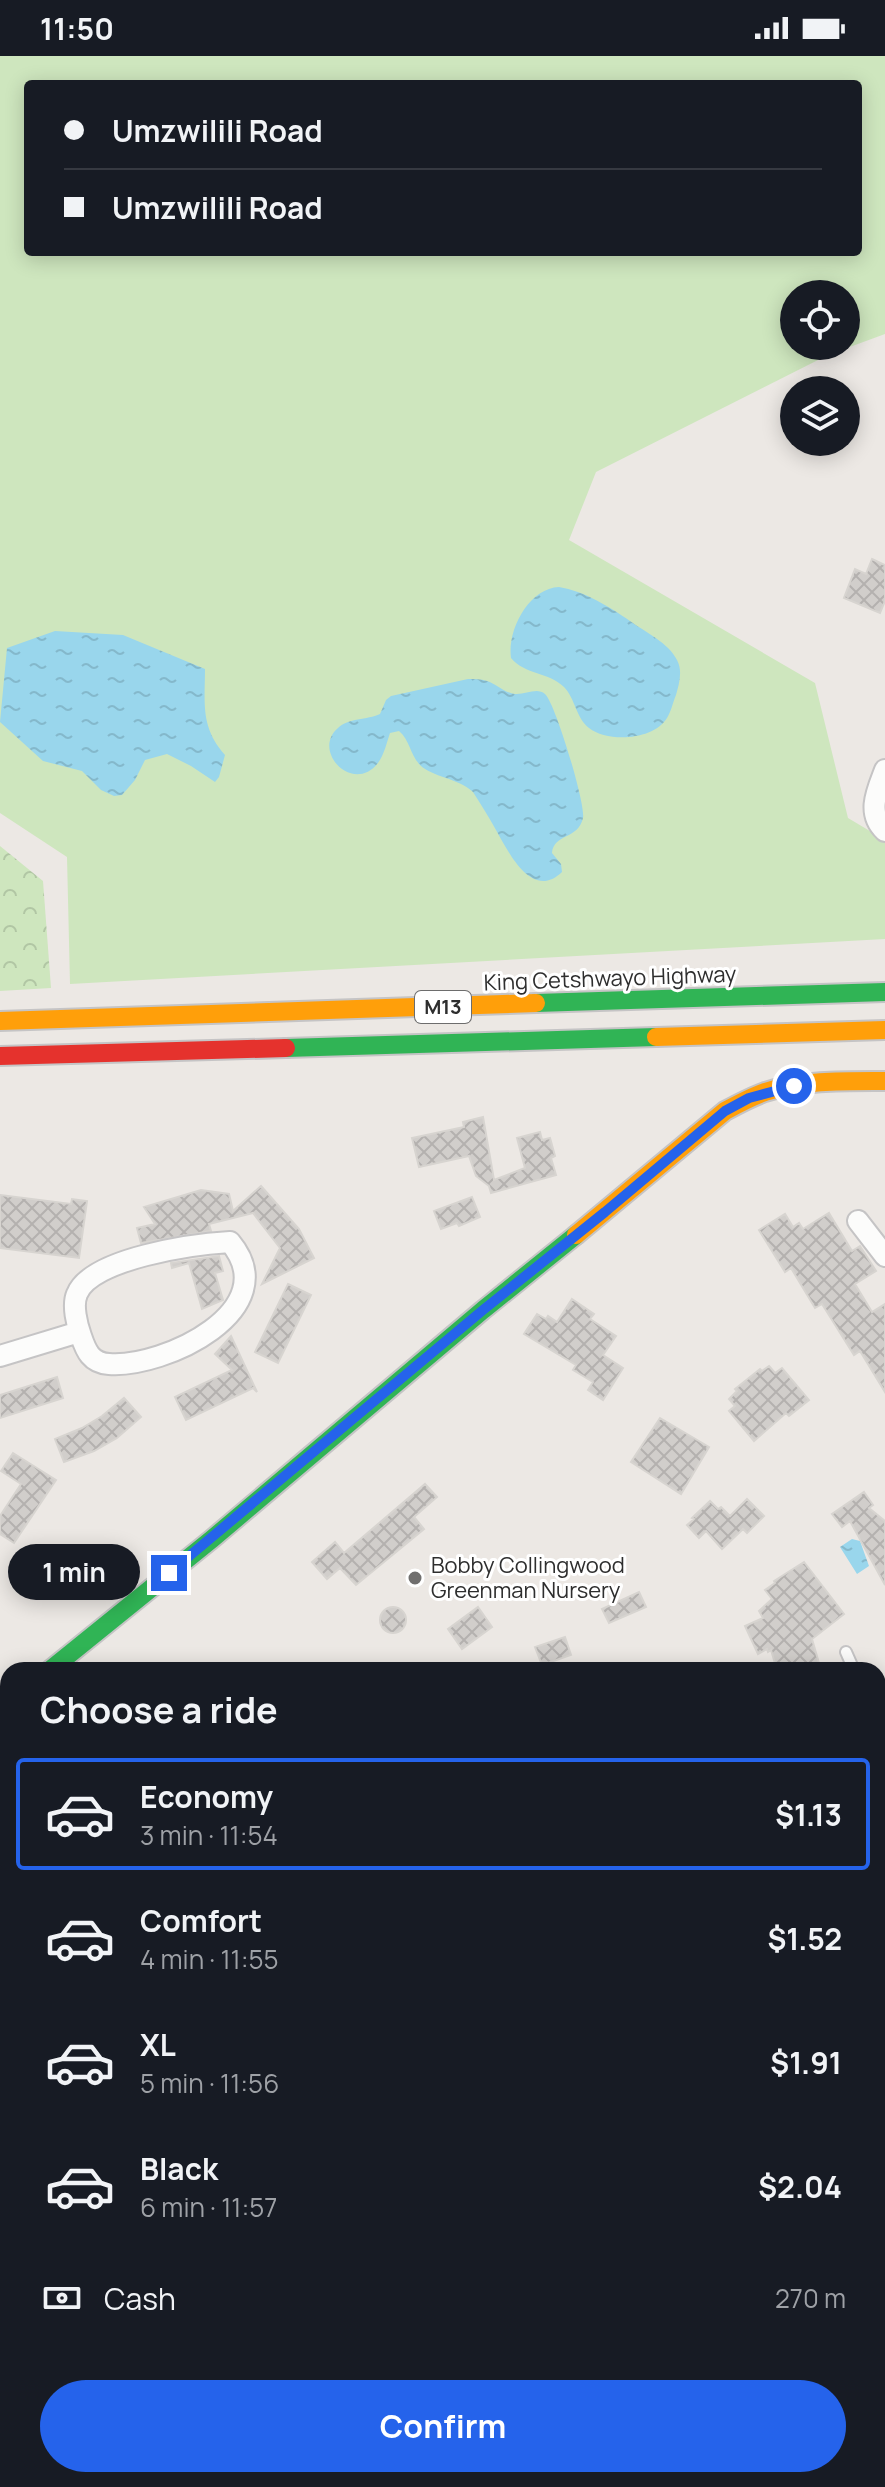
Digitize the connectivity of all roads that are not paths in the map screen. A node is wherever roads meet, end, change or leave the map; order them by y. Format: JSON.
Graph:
{"nodes":[{"id":1,"x":885,"y":770,"type":"edge"},
{"id":2,"x":885,"y":831,"type":"edge"},
{"id":3,"x":885,"y":992,"type":"edge"},
{"id":4,"x":0,"y":1021,"type":"edge"},
{"id":5,"x":885,"y":1030,"type":"edge"},
{"id":6,"x":247,"y":1049,"type":"junction"},
{"id":7,"x":0,"y":1056,"type":"edge"},
{"id":8,"x":46,"y":1072,"type":"dead end"},
{"id":9,"x":885,"y":1081,"type":"edge"},
{"id":10,"x":858,"y":1221,"type":"dead end"},
{"id":11,"x":885,"y":1256,"type":"edge"},
{"id":12,"x":79,"y":1332,"type":"junction"},
{"id":13,"x":0,"y":1356,"type":"edge"},
{"id":14,"x":846,"y":1652,"type":"dead end"},
{"id":15,"x":60,"y":1662,"type":"edge"},
{"id":16,"x":850,"y":1662,"type":"edge"}],
"edges":[{"from":1,"to":2,"type":"street"},
{"from":3,"to":4,"type":"main road","name":"King Cetshwayo Highway","number":"M13"},
{"from":5,"to":6,"type":"main road","number":"M13"},
{"from":6,"to":7,"type":"main road","number":"M13"},
{"from":6,"to":8,"type":"main road"},
{"from":9,"to":15,"type":"main road"},
{"from":10,"to":11,"type":"street"},
{"from":12,"to":12,"type":"street"},
{"from":12,"to":13,"type":"street"},
{"from":14,"to":16,"type":"lane"}]}
